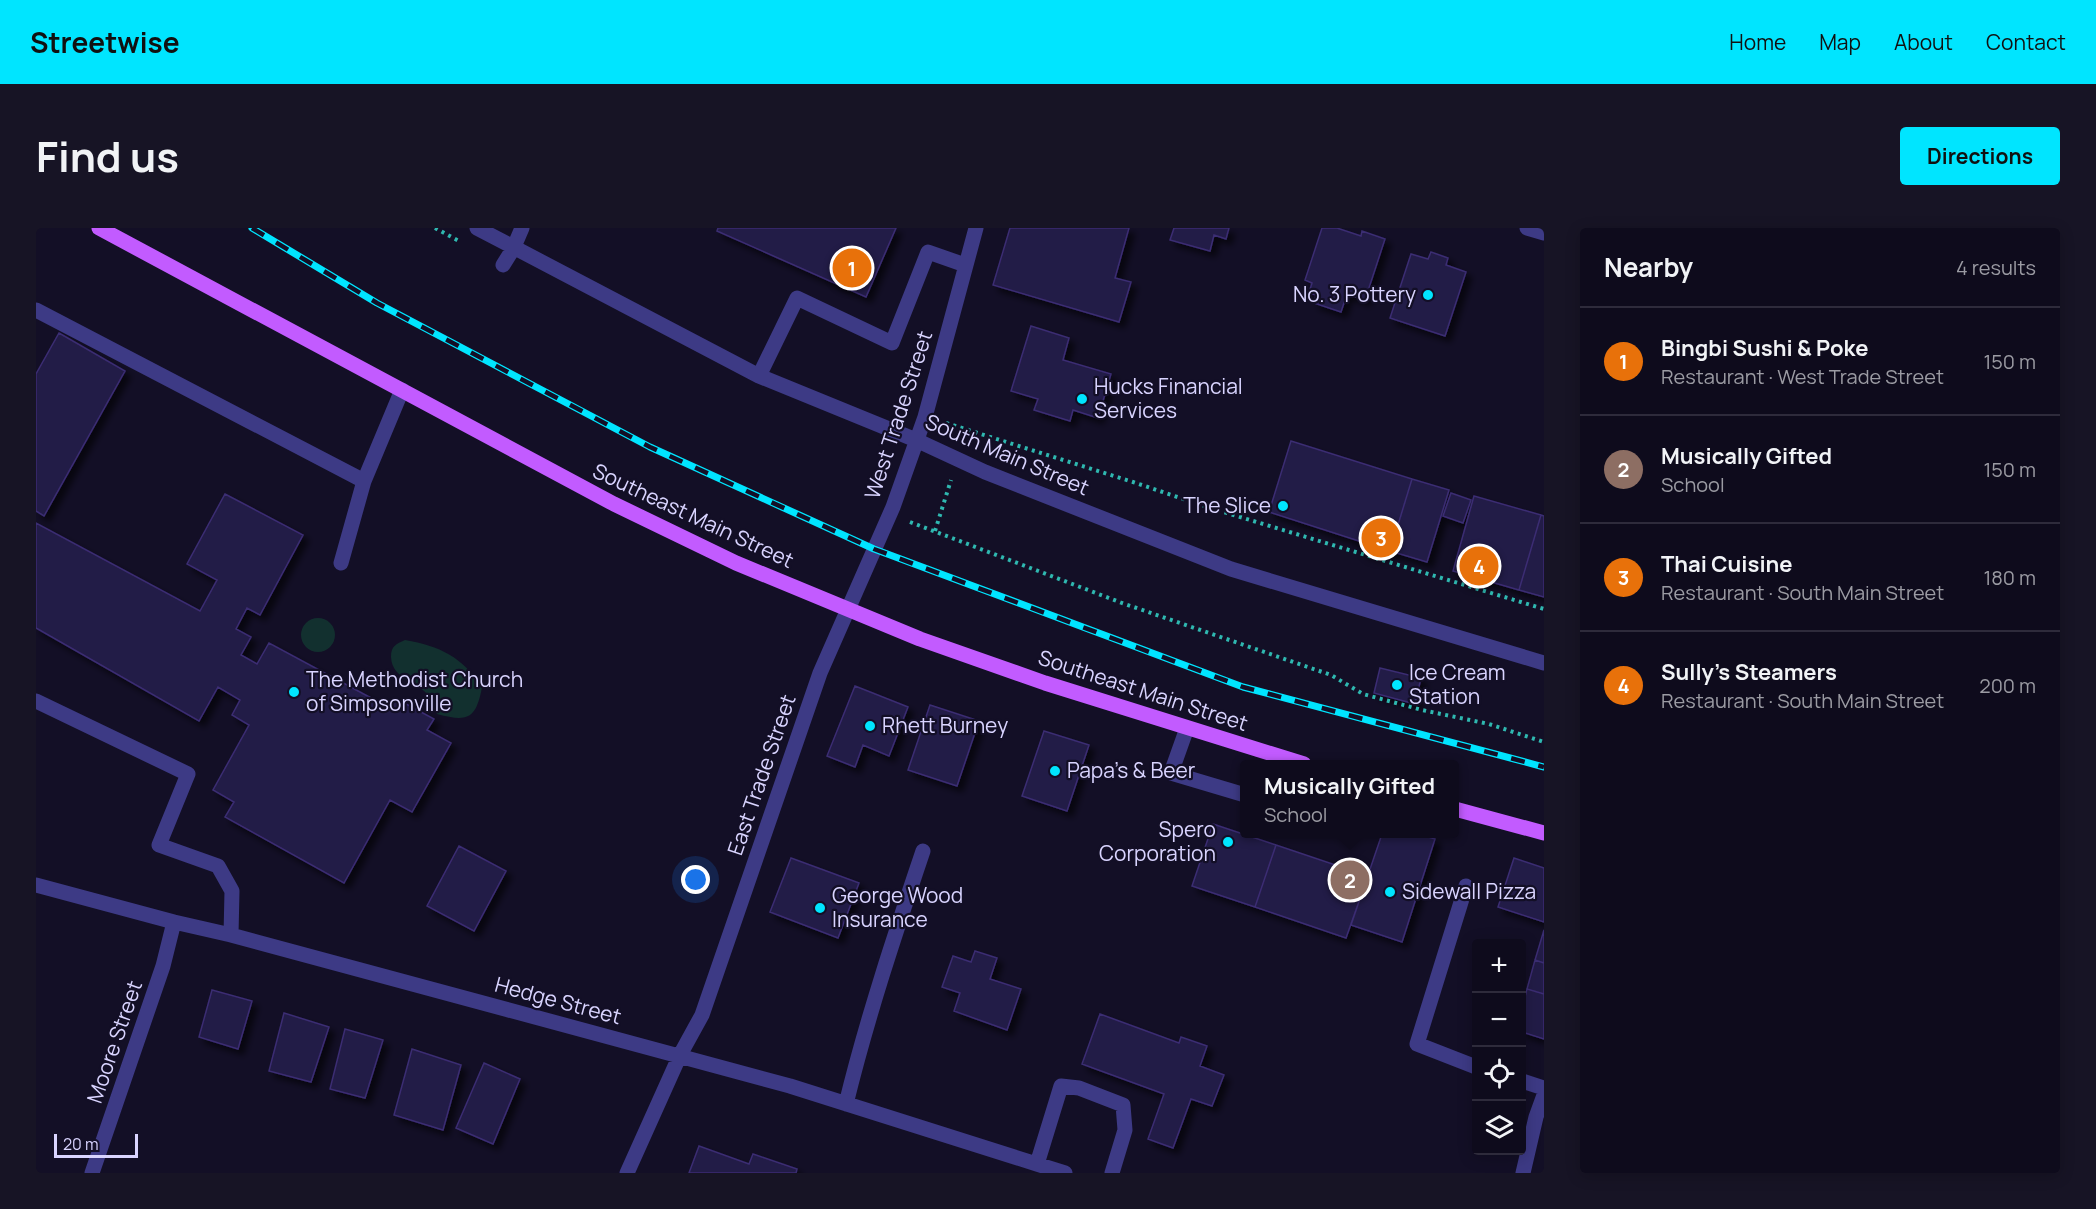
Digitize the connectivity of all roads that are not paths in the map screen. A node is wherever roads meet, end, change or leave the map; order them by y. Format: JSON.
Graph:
{"nodes":[{"id":1,"x":99,"y":228,"type":"edge"},
{"id":2,"x":477,"y":228,"type":"edge"},
{"id":3,"x":522,"y":228,"type":"edge"},
{"id":4,"x":976,"y":228,"type":"edge"},
{"id":5,"x":1527,"y":228,"type":"edge"},
{"id":6,"x":1544,"y":233,"type":"edge"},
{"id":7,"x":513,"y":249,"type":"junction"},
{"id":8,"x":503,"y":265,"type":"dead end"},
{"id":9,"x":965,"y":265,"type":"junction"},
{"id":10,"x":36,"y":310,"type":"edge"},
{"id":11,"x":759,"y":376,"type":"junction"},
{"id":12,"x":402,"y":390,"type":"junction"},
{"id":13,"x":916,"y":440,"type":"junction"},
{"id":14,"x":364,"y":481,"type":"junction"},
{"id":15,"x":341,"y":562,"type":"dead end"},
{"id":16,"x":847,"y":609,"type":"junction"},
{"id":17,"x":1544,"y":663,"type":"edge"},
{"id":18,"x":36,"y":701,"type":"edge"},
{"id":19,"x":1186,"y":728,"type":"junction"},
{"id":20,"x":1288,"y":760,"type":"edge"},
{"id":21,"x":1240,"y":794,"type":"edge"},
{"id":22,"x":1459,"y":810,"type":"edge"},
{"id":23,"x":1544,"y":833,"type":"edge"},
{"id":24,"x":923,"y":851,"type":"dead end"},
{"id":25,"x":36,"y":885,"type":"edge"},
{"id":26,"x":1466,"y":886,"type":"dead end"},
{"id":27,"x":174,"y":922,"type":"junction"},
{"id":28,"x":231,"y":935,"type":"junction"},
{"id":29,"x":680,"y":1055,"type":"junction"},
{"id":30,"x":1472,"y":1065,"type":"edge"},
{"id":31,"x":1526,"y":1083,"type":"edge"},
{"id":32,"x":1544,"y":1088,"type":"edge"},
{"id":33,"x":1544,"y":1095,"type":"edge"},
{"id":34,"x":846,"y":1104,"type":"junction"},
{"id":35,"x":1037,"y":1164,"type":"junction"},
{"id":36,"x":92,"y":1173,"type":"edge"},
{"id":37,"x":627,"y":1173,"type":"edge"},
{"id":38,"x":1065,"y":1173,"type":"edge"},
{"id":39,"x":1112,"y":1173,"type":"edge"},
{"id":40,"x":1523,"y":1173,"type":"edge"}],
"edges":[{"from":1,"to":12,"type":"main road","name":"Southeast Main Street"},
{"from":2,"to":7,"type":"street","name":"South Main Street"},
{"from":3,"to":7,"type":"street"},
{"from":4,"to":9,"type":"street","name":"West Trade Street"},
{"from":5,"to":6,"type":"street"},
{"from":7,"to":8,"type":"street"},
{"from":7,"to":11,"type":"street","name":"South Main Street"},
{"from":9,"to":11,"type":"street"},
{"from":9,"to":13,"type":"street","name":"West Trade Street"},
{"from":10,"to":14,"type":"street"},
{"from":11,"to":13,"type":"street","name":"South Main Street"},
{"from":12,"to":14,"type":"street"},
{"from":12,"to":16,"type":"main road","name":"Southeast Main Street"},
{"from":13,"to":16,"type":"street","name":"West Trade Street"},
{"from":13,"to":17,"type":"street","name":"South Main Street"},
{"from":14,"to":15,"type":"street"},
{"from":16,"to":19,"type":"main road","name":"Southeast Main Street"},
{"from":16,"to":29,"type":"street","name":"East Trade Street"},
{"from":18,"to":28,"type":"street"},
{"from":19,"to":20,"type":"main road","name":"Southeast Main Street"},
{"from":19,"to":21,"type":"street"},
{"from":22,"to":23,"type":"main road"},
{"from":24,"to":34,"type":"street"},
{"from":25,"to":27,"type":"street","name":"Hedge Street"},
{"from":26,"to":30,"type":"street"},
{"from":27,"to":28,"type":"street","name":"Hedge Street"},
{"from":27,"to":36,"type":"street","name":"Moore Street"},
{"from":28,"to":29,"type":"street","name":"Hedge Street"},
{"from":29,"to":34,"type":"street","name":"Hedge Street"},
{"from":29,"to":37,"type":"street","name":"East Trade Street"},
{"from":31,"to":32,"type":"street"},
{"from":33,"to":40,"type":"street"},
{"from":34,"to":35,"type":"street","name":"Hedge Street"},
{"from":35,"to":38,"type":"street","name":"Hedge Street"},
{"from":35,"to":39,"type":"street"}]}
